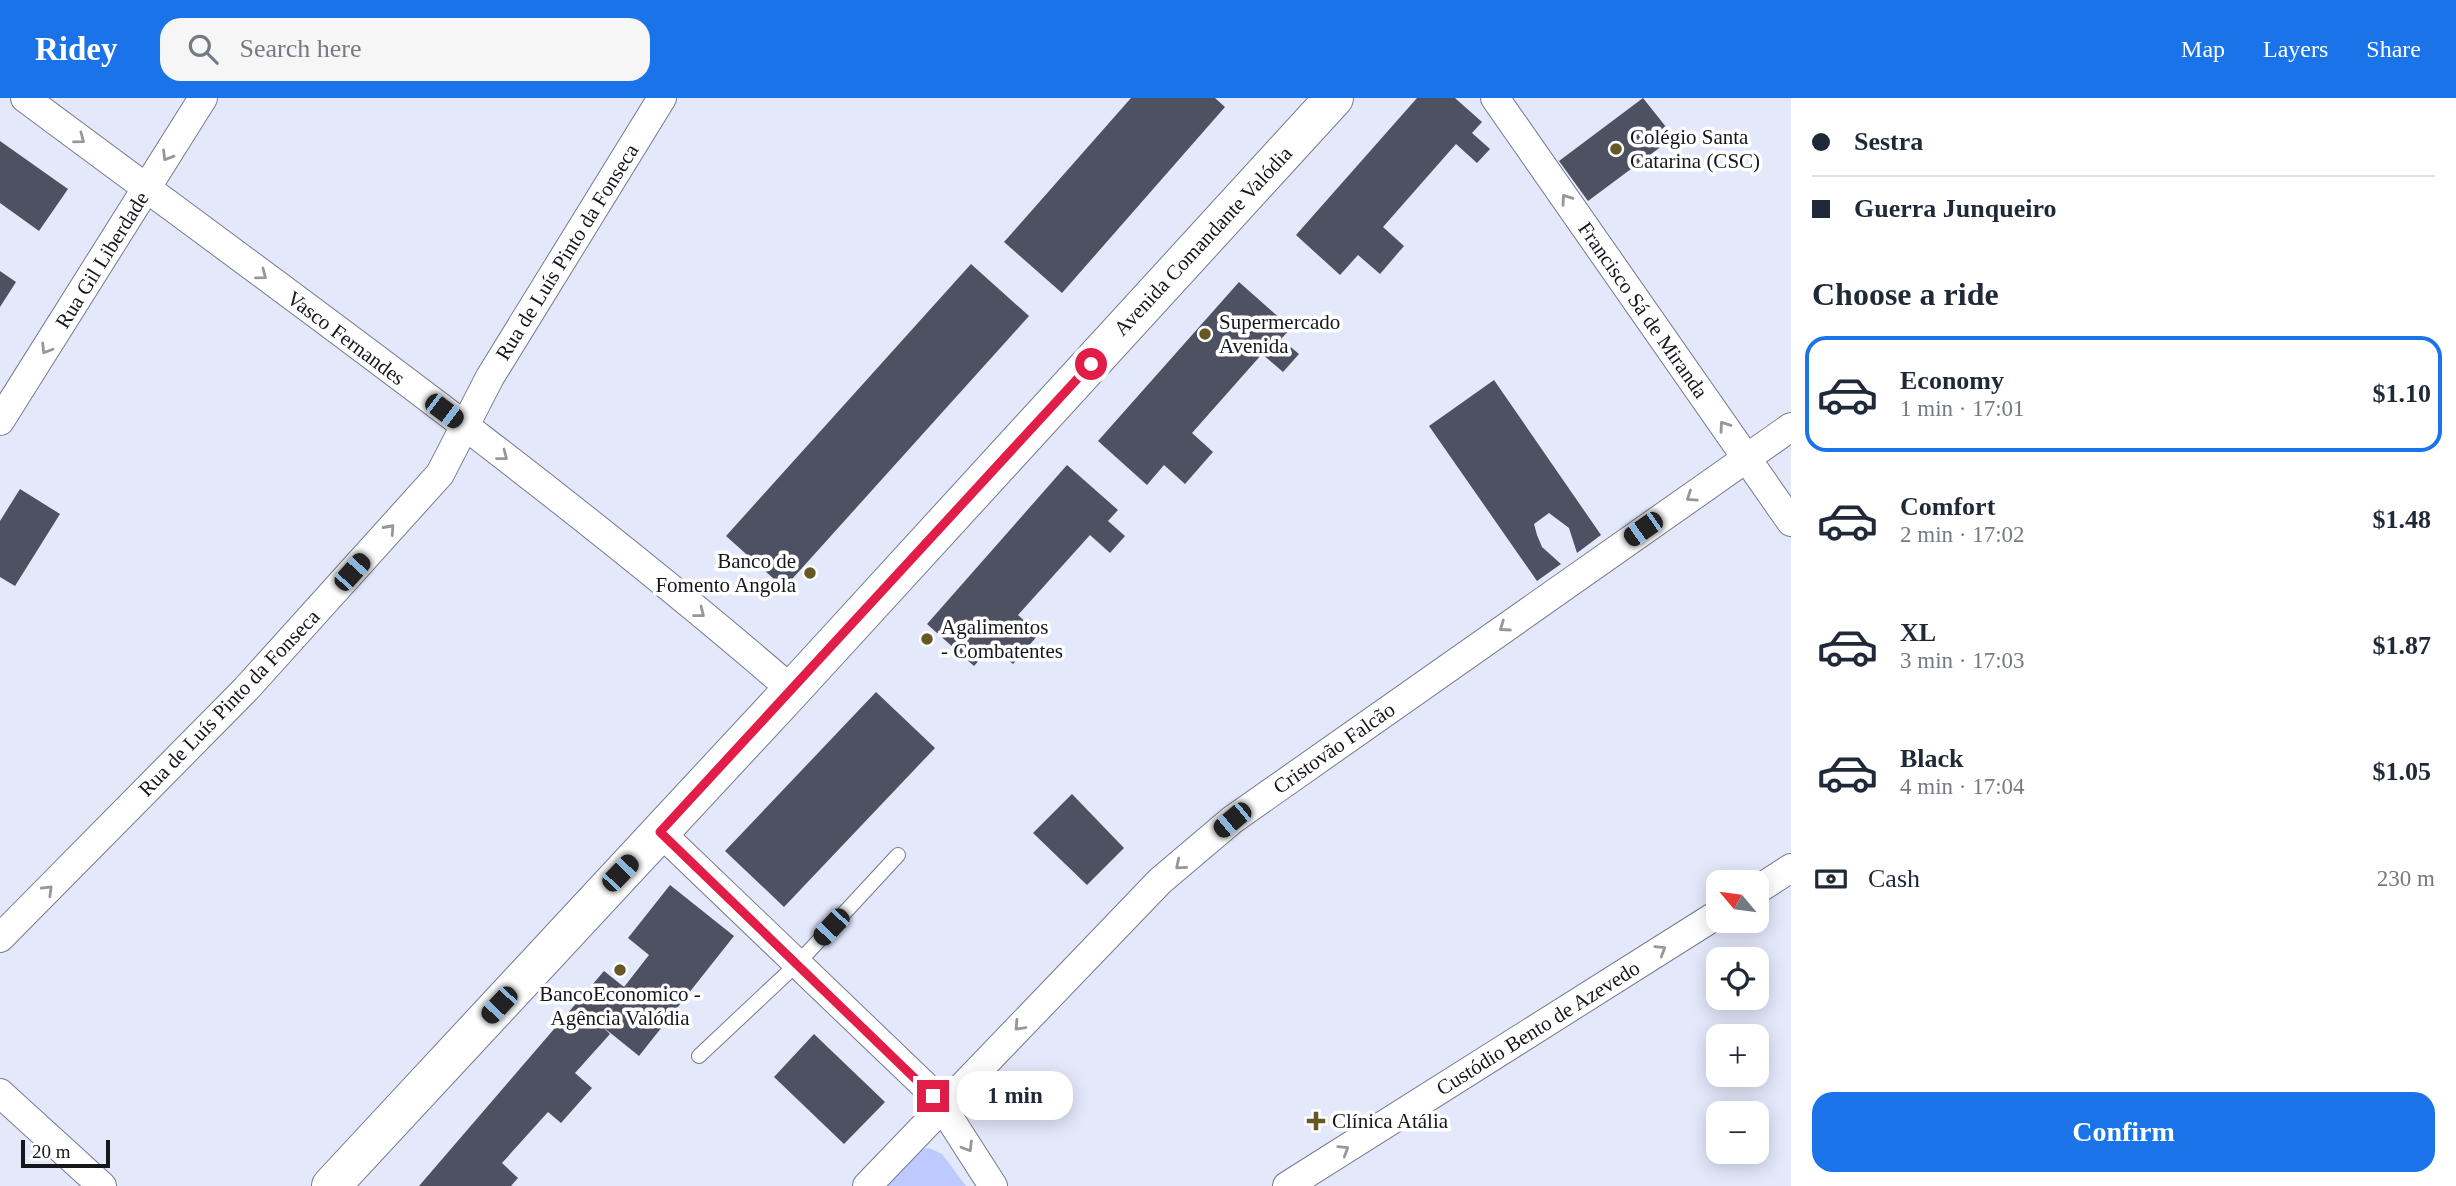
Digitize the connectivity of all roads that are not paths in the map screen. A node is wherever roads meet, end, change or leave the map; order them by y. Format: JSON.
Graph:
{"nodes":[{"id":1,"x":25,"y":98,"type":"edge"},
{"id":2,"x":202,"y":98,"type":"edge"},
{"id":3,"x":662,"y":98,"type":"edge"},
{"id":4,"x":1334,"y":98,"type":"edge"},
{"id":5,"x":1495,"y":98,"type":"edge"},
{"id":6,"x":147,"y":189,"type":"junction"},
{"id":7,"x":0,"y":421,"type":"edge"},
{"id":8,"x":465,"y":427,"type":"junction"},
{"id":9,"x":1791,"y":427,"type":"edge"},
{"id":10,"x":1747,"y":458,"type":"junction"},
{"id":11,"x":1791,"y":522,"type":"edge"},
{"id":12,"x":792,"y":690,"type":"junction"},
{"id":13,"x":660,"y":832,"type":"junction"},
{"id":14,"x":898,"y":855,"type":"dead end"},
{"id":15,"x":1791,"y":868,"type":"edge"},
{"id":16,"x":1769,"y":882,"type":"edge"},
{"id":17,"x":1706,"y":922,"type":"edge"},
{"id":18,"x":0,"y":938,"type":"edge"},
{"id":19,"x":798,"y":963,"type":"junction"},
{"id":20,"x":699,"y":1056,"type":"dead end"},
{"id":21,"x":0,"y":1093,"type":"edge"},
{"id":22,"x":943,"y":1108,"type":"junction"},
{"id":23,"x":102,"y":1186,"type":"edge"},
{"id":24,"x":331,"y":1186,"type":"edge"},
{"id":25,"x":867,"y":1186,"type":"edge"},
{"id":26,"x":993,"y":1186,"type":"edge"},
{"id":27,"x":1287,"y":1186,"type":"edge"}],
"edges":[{"from":1,"to":6,"type":"street","name":"Vasco Fernandes","one_way":true},
{"from":2,"to":6,"type":"street","name":"Rua Gil Liberdade","one_way":true},
{"from":3,"to":8,"type":"street","name":"Rua de Luís Pinto da Fonseca"},
{"from":4,"to":12,"type":"street","name":"Avenida Comandante Valódia"},
{"from":10,"to":5,"type":"street","name":"Francisco Sá de Miranda","one_way":true},
{"from":6,"to":7,"type":"street","name":"Rua Gil Liberdade","one_way":true},
{"from":6,"to":8,"type":"street","name":"Vasco Fernandes","one_way":true},
{"from":8,"to":12,"type":"street","name":"Vasco Fernandes","one_way":true},
{"from":18,"to":8,"type":"street","name":"Rua de Luís Pinto da Fonseca","one_way":true},
{"from":9,"to":10,"type":"street","name":"Cristovão Falcão"},
{"from":10,"to":11,"type":"street","name":"Francisco Sá de Miranda"},
{"from":10,"to":22,"type":"street","name":"Cristovão Falcão","one_way":true},
{"from":12,"to":13,"type":"street","name":"Avenida Comandante Valódia"},
{"from":13,"to":19,"type":"street"},
{"from":13,"to":24,"type":"street","name":"Avenida Comandante Valódia"},
{"from":14,"to":19,"type":"lane"},
{"from":15,"to":16,"type":"street"},
{"from":27,"to":17,"type":"street","name":"Custódio Bento de Azevedo","one_way":true},
{"from":19,"to":20,"type":"lane"},
{"from":19,"to":22,"type":"street"},
{"from":21,"to":23,"type":"street"},
{"from":22,"to":25,"type":"street","name":"Cristovão Falcão"},
{"from":22,"to":26,"type":"street","one_way":true}]}
